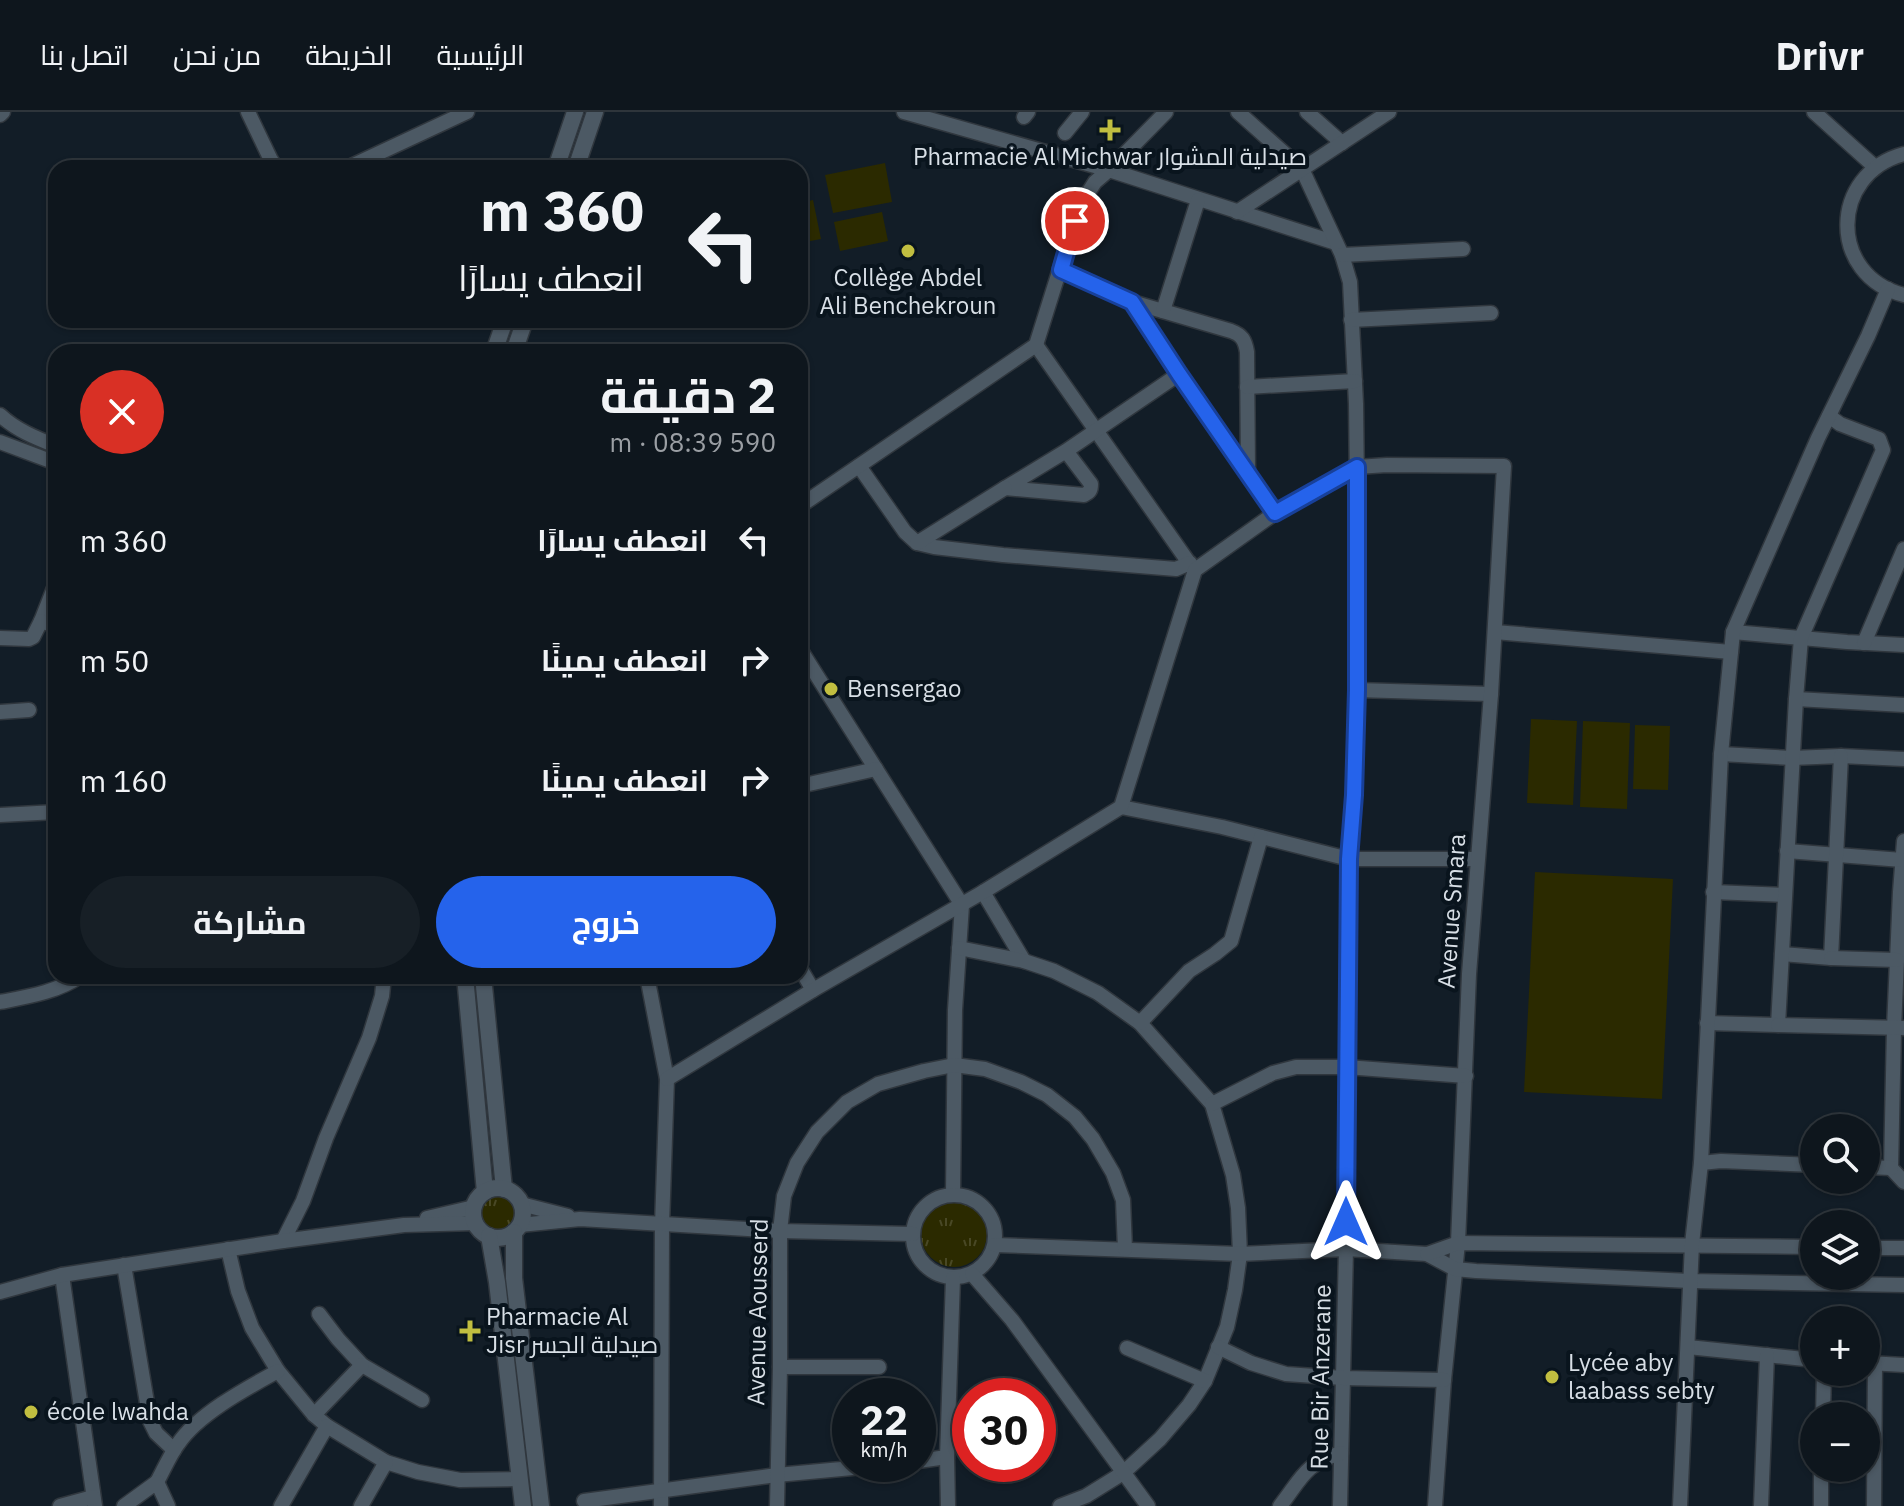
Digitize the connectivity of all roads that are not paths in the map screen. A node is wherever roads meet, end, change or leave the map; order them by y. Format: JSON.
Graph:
{"nodes":[{"id":1,"x":248,"y":112,"type":"edge"},
{"id":2,"x":467,"y":112,"type":"edge"},
{"id":3,"x":575,"y":112,"type":"edge"},
{"id":4,"x":595,"y":112,"type":"edge"},
{"id":5,"x":904,"y":112,"type":"edge"},
{"id":6,"x":1082,"y":112,"type":"edge"},
{"id":7,"x":1166,"y":112,"type":"edge"},
{"id":8,"x":1238,"y":112,"type":"edge"},
{"id":9,"x":1307,"y":112,"type":"edge"},
{"id":10,"x":1389,"y":112,"type":"edge"},
{"id":11,"x":1814,"y":112,"type":"edge"},
{"id":12,"x":1371,"y":116,"type":"edge"},
{"id":13,"x":1065,"y":133,"type":"dead end"},
{"id":14,"x":1342,"y":143,"type":"junction"},
{"id":15,"x":1904,"y":154,"type":"edge"},
{"id":16,"x":271,"y":160,"type":"edge"},
{"id":17,"x":364,"y":160,"type":"edge"},
{"id":18,"x":559,"y":160,"type":"edge"},
{"id":19,"x":579,"y":160,"type":"edge"},
{"id":20,"x":1875,"y":167,"type":"junction"},
{"id":21,"x":1302,"y":169,"type":"junction"},
{"id":22,"x":1109,"y":170,"type":"junction"},
{"id":23,"x":1198,"y":200,"type":"junction"},
{"id":24,"x":1237,"y":212,"type":"junction"},
{"id":25,"x":1339,"y":249,"type":"junction"},
{"id":26,"x":1463,"y":249,"type":"dead end"},
{"id":27,"x":1061,"y":270,"type":"junction"},
{"id":28,"x":1888,"y":289,"type":"junction"},
{"id":29,"x":1904,"y":295,"type":"edge"},
{"id":30,"x":1132,"y":302,"type":"junction"},
{"id":31,"x":1163,"y":311,"type":"junction"},
{"id":32,"x":1491,"y":313,"type":"dead end"},
{"id":33,"x":1351,"y":320,"type":"junction"},
{"id":34,"x":1036,"y":345,"type":"junction"},
{"id":35,"x":1179,"y":374,"type":"junction"},
{"id":36,"x":1355,"y":381,"type":"junction"},
{"id":37,"x":1247,"y":387,"type":"junction"},
{"id":38,"x":0,"y":415,"type":"edge"},
{"id":39,"x":1829,"y":416,"type":"junction"},
{"id":40,"x":1095,"y":431,"type":"junction"},
{"id":41,"x":0,"y":442,"type":"edge"},
{"id":42,"x":48,"y":443,"type":"edge"},
{"id":43,"x":1066,"y":451,"type":"junction"},
{"id":44,"x":48,"y":460,"type":"edge"},
{"id":45,"x":859,"y":466,"type":"junction"},
{"id":46,"x":1357,"y":467,"type":"junction"},
{"id":47,"x":1248,"y":472,"type":"junction"},
{"id":48,"x":1005,"y":488,"type":"junction"},
{"id":49,"x":808,"y":501,"type":"edge"},
{"id":50,"x":1275,"y":513,"type":"junction"},
{"id":51,"x":917,"y":543,"type":"junction"},
{"id":52,"x":1904,"y":549,"type":"edge"},
{"id":53,"x":1192,"y":567,"type":"junction"},
{"id":54,"x":48,"y":624,"type":"edge"},
{"id":55,"x":1495,"y":632,"type":"junction"},
{"id":56,"x":1733,"y":632,"type":"junction"},
{"id":57,"x":0,"y":638,"type":"edge"},
{"id":58,"x":1801,"y":638,"type":"junction"},
{"id":59,"x":1864,"y":643,"type":"junction"},
{"id":60,"x":1904,"y":645,"type":"edge"},
{"id":61,"x":1731,"y":652,"type":"junction"},
{"id":62,"x":808,"y":673,"type":"edge"},
{"id":63,"x":1357,"y":690,"type":"junction"},
{"id":64,"x":1491,"y":694,"type":"junction"},
{"id":65,"x":1796,"y":699,"type":"junction"},
{"id":66,"x":1904,"y":705,"type":"edge"},
{"id":67,"x":29,"y":710,"type":"dead end"},
{"id":68,"x":0,"y":712,"type":"edge"},
{"id":69,"x":1721,"y":754,"type":"junction"},
{"id":70,"x":1841,"y":756,"type":"junction"},
{"id":71,"x":1792,"y":758,"type":"junction"},
{"id":72,"x":1904,"y":759,"type":"edge"},
{"id":73,"x":876,"y":769,"type":"junction"},
{"id":74,"x":808,"y":784,"type":"edge"},
{"id":75,"x":1121,"y":807,"type":"junction"},
{"id":76,"x":48,"y":812,"type":"edge"},
{"id":77,"x":0,"y":815,"type":"edge"},
{"id":78,"x":1261,"y":837,"type":"junction"},
{"id":79,"x":1904,"y":841,"type":"edge"},
{"id":80,"x":1787,"y":851,"type":"junction"},
{"id":81,"x":1836,"y":856,"type":"junction"},
{"id":82,"x":1349,"y":859,"type":"junction"},
{"id":83,"x":1477,"y":859,"type":"junction"},
{"id":84,"x":1902,"y":860,"type":"junction"},
{"id":85,"x":983,"y":892,"type":"junction"},
{"id":86,"x":1713,"y":892,"type":"junction"},
{"id":87,"x":1902,"y":892,"type":"edge"},
{"id":88,"x":1784,"y":895,"type":"junction"},
{"id":89,"x":962,"y":905,"type":"junction"},
{"id":90,"x":959,"y":948,"type":"junction"},
{"id":91,"x":1782,"y":954,"type":"junction"},
{"id":92,"x":1831,"y":958,"type":"junction"},
{"id":93,"x":1897,"y":960,"type":"junction"},
{"id":94,"x":1024,"y":961,"type":"junction"},
{"id":95,"x":808,"y":982,"type":"edge"},
{"id":96,"x":68,"y":984,"type":"edge"},
{"id":97,"x":383,"y":984,"type":"edge"},
{"id":98,"x":466,"y":984,"type":"edge"},
{"id":99,"x":484,"y":984,"type":"edge"},
{"id":100,"x":649,"y":984,"type":"edge"},
{"id":101,"x":813,"y":990,"type":"junction"},
{"id":102,"x":0,"y":1002,"type":"edge"},
{"id":103,"x":1140,"y":1023,"type":"junction"},
{"id":104,"x":1707,"y":1023,"type":"junction"},
{"id":105,"x":1778,"y":1025,"type":"junction"},
{"id":106,"x":1899,"y":1028,"type":"edge"},
{"id":107,"x":954,"y":1065,"type":"junction"},
{"id":108,"x":1346,"y":1067,"type":"junction"},
{"id":109,"x":1466,"y":1076,"type":"junction"},
{"id":110,"x":667,"y":1079,"type":"junction"},
{"id":111,"x":1212,"y":1104,"type":"junction"},
{"id":112,"x":1701,"y":1163,"type":"junction"},
{"id":113,"x":1800,"y":1164,"type":"edge"},
{"id":114,"x":1880,"y":1168,"type":"edge"},
{"id":115,"x":1891,"y":1168,"type":"junction"},
{"id":116,"x":1904,"y":1182,"type":"edge"},
{"id":117,"x":504,"y":1189,"type":"junction"},
{"id":118,"x":485,"y":1192,"type":"junction"},
{"id":119,"x":953,"y":1194,"type":"junction"},
{"id":120,"x":521,"y":1204,"type":"junction"},
{"id":121,"x":475,"y":1215,"type":"junction"},
{"id":122,"x":580,"y":1219,"type":"junction"},
{"id":123,"x":662,"y":1225,"type":"junction"},
{"id":124,"x":517,"y":1228,"type":"junction"},
{"id":125,"x":780,"y":1231,"type":"junction"},
{"id":126,"x":913,"y":1234,"type":"junction"},
{"id":127,"x":489,"y":1236,"type":"junction"},
{"id":128,"x":283,"y":1241,"type":"junction"},
{"id":129,"x":1458,"y":1243,"type":"junction"},
{"id":130,"x":1692,"y":1244,"type":"junction"},
{"id":131,"x":995,"y":1245,"type":"junction"},
{"id":132,"x":1800,"y":1247,"type":"edge"},
{"id":133,"x":1880,"y":1248,"type":"edge"},
{"id":134,"x":1904,"y":1248,"type":"edge"},
{"id":135,"x":228,"y":1249,"type":"junction"},
{"id":136,"x":1125,"y":1249,"type":"junction"},
{"id":137,"x":1346,"y":1249,"type":"junction"},
{"id":138,"x":1240,"y":1254,"type":"junction"},
{"id":139,"x":1427,"y":1254,"type":"junction"},
{"id":140,"x":124,"y":1265,"type":"junction"},
{"id":141,"x":1455,"y":1269,"type":"junction"},
{"id":142,"x":972,"y":1274,"type":"junction"},
{"id":143,"x":62,"y":1275,"type":"junction"},
{"id":144,"x":953,"y":1278,"type":"junction"},
{"id":145,"x":1690,"y":1281,"type":"junction"},
{"id":146,"x":1904,"y":1285,"type":"edge"},
{"id":147,"x":0,"y":1292,"type":"edge"},
{"id":148,"x":319,"y":1314,"type":"dead end"},
{"id":149,"x":1218,"y":1347,"type":"junction"},
{"id":150,"x":1688,"y":1347,"type":"junction"},
{"id":151,"x":1127,"y":1348,"type":"dead end"},
{"id":152,"x":1767,"y":1355,"type":"junction"},
{"id":153,"x":1800,"y":1359,"type":"edge"},
{"id":154,"x":1880,"y":1364,"type":"edge"},
{"id":155,"x":362,"y":1365,"type":"junction"},
{"id":156,"x":1904,"y":1365,"type":"edge"},
{"id":157,"x":780,"y":1367,"type":"junction"},
{"id":158,"x":879,"y":1367,"type":"dead end"},
{"id":159,"x":278,"y":1371,"type":"junction"},
{"id":160,"x":1343,"y":1378,"type":"junction"},
{"id":161,"x":1444,"y":1380,"type":"junction"},
{"id":162,"x":1205,"y":1381,"type":"junction"},
{"id":163,"x":1871,"y":1386,"type":"edge"},
{"id":164,"x":422,"y":1400,"type":"dead end"},
{"id":165,"x":314,"y":1415,"type":"junction"},
{"id":166,"x":327,"y":1426,"type":"junction"},
{"id":167,"x":174,"y":1450,"type":"junction"},
{"id":168,"x":1341,"y":1453,"type":"junction"},
{"id":169,"x":947,"y":1457,"type":"junction"},
{"id":170,"x":936,"y":1459,"type":"edge"},
{"id":171,"x":386,"y":1462,"type":"junction"},
{"id":172,"x":832,"y":1470,"type":"edge"},
{"id":173,"x":1123,"y":1473,"type":"junction"},
{"id":174,"x":777,"y":1475,"type":"junction"},
{"id":175,"x":520,"y":1479,"type":"junction"},
{"id":176,"x":157,"y":1482,"type":"junction"},
{"id":177,"x":1821,"y":1482,"type":"edge"},
{"id":178,"x":661,"y":1498,"type":"edge"},
{"id":179,"x":94,"y":1501,"type":"edge"},
{"id":180,"x":584,"y":1501,"type":"dead end"},
{"id":181,"x":60,"y":1506,"type":"edge"},
{"id":182,"x":124,"y":1506,"type":"edge"},
{"id":183,"x":168,"y":1506,"type":"edge"},
{"id":184,"x":281,"y":1506,"type":"edge"},
{"id":185,"x":361,"y":1506,"type":"edge"},
{"id":186,"x":523,"y":1506,"type":"edge"},
{"id":187,"x":541,"y":1506,"type":"edge"},
{"id":188,"x":777,"y":1506,"type":"edge"},
{"id":189,"x":948,"y":1506,"type":"edge"},
{"id":190,"x":1060,"y":1506,"type":"edge"},
{"id":191,"x":1148,"y":1506,"type":"edge"},
{"id":192,"x":1280,"y":1506,"type":"edge"},
{"id":193,"x":1340,"y":1506,"type":"edge"},
{"id":194,"x":1435,"y":1506,"type":"edge"},
{"id":195,"x":1680,"y":1506,"type":"edge"},
{"id":196,"x":1761,"y":1506,"type":"edge"},
{"id":197,"x":1821,"y":1506,"type":"edge"},
{"id":198,"x":1874,"y":1506,"type":"edge"}],
"edges":[{"from":1,"to":16,"type":"street"},
{"from":2,"to":17,"type":"street"},
{"from":3,"to":18,"type":"street"},
{"from":4,"to":19,"type":"street"},
{"from":5,"to":22,"type":"street"},
{"from":6,"to":13,"type":"street"},
{"from":7,"to":22,"type":"street"},
{"from":8,"to":21,"type":"street"},
{"from":9,"to":14,"type":"street"},
{"from":10,"to":12,"type":"street"},
{"from":11,"to":20,"type":"street"},
{"from":12,"to":14,"type":"street"},
{"from":14,"to":21,"type":"street"},
{"from":15,"to":20,"type":"street"},
{"from":20,"to":28,"type":"street"},
{"from":21,"to":24,"type":"street"},
{"from":21,"to":25,"type":"street","name":"Rue Bir Anzerane"},
{"from":22,"to":23,"type":"street"},
{"from":22,"to":27,"type":"street"},
{"from":23,"to":24,"type":"street"},
{"from":23,"to":31,"type":"street"},
{"from":24,"to":25,"type":"street"},
{"from":25,"to":26,"type":"street"},
{"from":25,"to":33,"type":"street","name":"Rue Bir Anzerane"},
{"from":27,"to":30,"type":"street"},
{"from":27,"to":34,"type":"street"},
{"from":28,"to":29,"type":"street"},
{"from":28,"to":39,"type":"street"},
{"from":30,"to":31,"type":"street"},
{"from":30,"to":35,"type":"street"},
{"from":31,"to":37,"type":"street"},
{"from":32,"to":33,"type":"street"},
{"from":33,"to":36,"type":"street","name":"Rue Bir Anzerane"},
{"from":34,"to":40,"type":"street"},
{"from":34,"to":45,"type":"street"},
{"from":35,"to":40,"type":"street"},
{"from":35,"to":47,"type":"street"},
{"from":36,"to":37,"type":"street"},
{"from":36,"to":46,"type":"street","name":"Rue Bir Anzerane"},
{"from":37,"to":47,"type":"street"},
{"from":38,"to":42,"type":"street"},
{"from":39,"to":56,"type":"street"},
{"from":39,"to":58,"type":"street"},
{"from":40,"to":43,"type":"street"},
{"from":40,"to":53,"type":"street"},
{"from":41,"to":44,"type":"street"},
{"from":43,"to":48,"type":"street"},
{"from":43,"to":48,"type":"street"},
{"from":45,"to":49,"type":"street"},
{"from":45,"to":51,"type":"street"},
{"from":46,"to":50,"type":"street"},
{"from":46,"to":55,"type":"street","name":"Avenue Smara"},
{"from":46,"to":63,"type":"street","name":"Rue Bir Anzerane"},
{"from":47,"to":50,"type":"street"},
{"from":48,"to":51,"type":"street"},
{"from":50,"to":53,"type":"street"},
{"from":51,"to":53,"type":"street"},
{"from":52,"to":59,"type":"street"},
{"from":53,"to":75,"type":"street"},
{"from":54,"to":57,"type":"street"},
{"from":55,"to":61,"type":"street"},
{"from":55,"to":64,"type":"street","name":"Avenue Smara"},
{"from":56,"to":58,"type":"street"},
{"from":56,"to":61,"type":"street"},
{"from":58,"to":59,"type":"street"},
{"from":58,"to":65,"type":"street"},
{"from":59,"to":60,"type":"street"},
{"from":61,"to":69,"type":"street"},
{"from":62,"to":73,"type":"street"},
{"from":63,"to":64,"type":"street"},
{"from":63,"to":82,"type":"street","name":"Rue Bir Anzerane"},
{"from":64,"to":83,"type":"street","name":"Avenue Smara"},
{"from":65,"to":66,"type":"street"},
{"from":65,"to":71,"type":"street"},
{"from":67,"to":68,"type":"street"},
{"from":69,"to":71,"type":"street"},
{"from":69,"to":86,"type":"street"},
{"from":70,"to":71,"type":"street"},
{"from":70,"to":72,"type":"street"},
{"from":70,"to":81,"type":"street"},
{"from":71,"to":80,"type":"street"},
{"from":73,"to":74,"type":"street"},
{"from":73,"to":89,"type":"street"},
{"from":75,"to":78,"type":"street"},
{"from":75,"to":85,"type":"street"},
{"from":76,"to":77,"type":"street"},
{"from":78,"to":82,"type":"street"},
{"from":78,"to":103,"type":"street"},
{"from":79,"to":84,"type":"street"},
{"from":80,"to":81,"type":"street"},
{"from":80,"to":88,"type":"street"},
{"from":81,"to":84,"type":"street"},
{"from":81,"to":92,"type":"street"},
{"from":82,"to":83,"type":"street"},
{"from":82,"to":108,"type":"street","name":"Rue Bir Anzerane"},
{"from":83,"to":109,"type":"street","name":"Avenue Smara"},
{"from":84,"to":87,"type":"street"},
{"from":85,"to":89,"type":"street"},
{"from":85,"to":94,"type":"street"},
{"from":86,"to":88,"type":"street"},
{"from":86,"to":104,"type":"street"},
{"from":87,"to":93,"type":"street"},
{"from":88,"to":91,"type":"street"},
{"from":89,"to":90,"type":"street"},
{"from":89,"to":101,"type":"street"},
{"from":90,"to":94,"type":"street"},
{"from":90,"to":107,"type":"street"},
{"from":91,"to":92,"type":"street"},
{"from":91,"to":105,"type":"street"},
{"from":92,"to":93,"type":"street"},
{"from":93,"to":106,"type":"street"},
{"from":94,"to":103,"type":"street"},
{"from":95,"to":101,"type":"street"},
{"from":96,"to":102,"type":"street"},
{"from":97,"to":128,"type":"street"},
{"from":98,"to":118,"type":"street"},
{"from":99,"to":117,"type":"street"},
{"from":100,"to":110,"type":"street"},
{"from":101,"to":110,"type":"street"},
{"from":103,"to":111,"type":"street"},
{"from":104,"to":105,"type":"street"},
{"from":104,"to":112,"type":"street"},
{"from":105,"to":106,"type":"street"},
{"from":106,"to":115,"type":"street"},
{"from":107,"to":119,"type":"street"},
{"from":107,"to":125,"type":"street","name":"Avenue Aousserd"},
{"from":107,"to":136,"type":"street","name":"Avenue Aousserd"},
{"from":108,"to":109,"type":"street"},
{"from":108,"to":111,"type":"street"},
{"from":108,"to":137,"type":"street","name":"Rue Bir Anzerane"},
{"from":109,"to":129,"type":"street","name":"Avenue Smara"},
{"from":110,"to":123,"type":"street"},
{"from":111,"to":138,"type":"street"},
{"from":112,"to":113,"type":"street"},
{"from":112,"to":130,"type":"street"},
{"from":114,"to":115,"type":"street"},
{"from":115,"to":116,"type":"street"},
{"from":117,"to":118,"type":"street"},
{"from":117,"to":120,"type":"street"},
{"from":118,"to":121,"type":"street"},
{"from":119,"to":126,"type":"street"},
{"from":119,"to":131,"type":"street"},
{"from":120,"to":122,"type":"street"},
{"from":120,"to":124,"type":"street"},
{"from":121,"to":127,"type":"street"},
{"from":121,"to":128,"type":"street"},
{"from":122,"to":123,"type":"street"},
{"from":122,"to":124,"type":"street"},
{"from":123,"to":125,"type":"street"},
{"from":123,"to":178,"type":"street"},
{"from":124,"to":127,"type":"street"},
{"from":124,"to":187,"type":"street"},
{"from":125,"to":126,"type":"street"},
{"from":125,"to":157,"type":"street","name":"Avenue Aousserd"},
{"from":126,"to":144,"type":"street"},
{"from":127,"to":175,"type":"street"},
{"from":128,"to":135,"type":"street"},
{"from":129,"to":130,"type":"street"},
{"from":129,"to":139,"type":"street"},
{"from":129,"to":141,"type":"street","name":"Avenue Smara"},
{"from":130,"to":132,"type":"street"},
{"from":130,"to":145,"type":"street"},
{"from":131,"to":136,"type":"street"},
{"from":131,"to":142,"type":"street"},
{"from":133,"to":134,"type":"street"},
{"from":135,"to":140,"type":"street"},
{"from":135,"to":159,"type":"street"},
{"from":136,"to":138,"type":"street"},
{"from":137,"to":138,"type":"street"},
{"from":137,"to":139,"type":"street"},
{"from":137,"to":160,"type":"street","name":"Rue Bir Anzerane"},
{"from":138,"to":149,"type":"street"},
{"from":139,"to":141,"type":"street"},
{"from":140,"to":143,"type":"street"},
{"from":140,"to":167,"type":"street"},
{"from":141,"to":145,"type":"street"},
{"from":141,"to":161,"type":"street","name":"Avenue Smara"},
{"from":142,"to":144,"type":"street"},
{"from":142,"to":173,"type":"street"},
{"from":143,"to":147,"type":"street"},
{"from":143,"to":179,"type":"street"},
{"from":144,"to":169,"type":"street"},
{"from":145,"to":146,"type":"street"},
{"from":145,"to":150,"type":"street"},
{"from":148,"to":155,"type":"street"},
{"from":149,"to":160,"type":"street"},
{"from":149,"to":162,"type":"street"},
{"from":150,"to":152,"type":"street"},
{"from":150,"to":195,"type":"street"},
{"from":151,"to":162,"type":"street"},
{"from":152,"to":153,"type":"street"},
{"from":152,"to":196,"type":"street"},
{"from":154,"to":156,"type":"street"},
{"from":155,"to":164,"type":"street"},
{"from":155,"to":165,"type":"street"},
{"from":157,"to":158,"type":"street"},
{"from":157,"to":174,"type":"street","name":"Avenue Aousserd"},
{"from":159,"to":165,"type":"street"},
{"from":159,"to":167,"type":"street"},
{"from":160,"to":161,"type":"street"},
{"from":160,"to":168,"type":"street","name":"Rue Bir Anzerane"},
{"from":161,"to":194,"type":"street","name":"Avenue Smara"},
{"from":162,"to":173,"type":"street"},
{"from":163,"to":198,"type":"street"},
{"from":165,"to":166,"type":"street"},
{"from":166,"to":171,"type":"street"},
{"from":166,"to":184,"type":"street"},
{"from":167,"to":176,"type":"street"},
{"from":168,"to":192,"type":"street"},
{"from":168,"to":193,"type":"street","name":"Rue Bir Anzerane"},
{"from":169,"to":170,"type":"street"},
{"from":169,"to":189,"type":"street"},
{"from":171,"to":175,"type":"street"},
{"from":171,"to":185,"type":"street"},
{"from":172,"to":174,"type":"street"},
{"from":173,"to":190,"type":"street"},
{"from":173,"to":191,"type":"street"},
{"from":174,"to":178,"type":"street"},
{"from":174,"to":188,"type":"street","name":"Avenue Aousserd"},
{"from":175,"to":186,"type":"street"},
{"from":176,"to":182,"type":"street"},
{"from":176,"to":183,"type":"street"},
{"from":177,"to":197,"type":"street"},
{"from":178,"to":180,"type":"street"},
{"from":179,"to":181,"type":"street"}]}
